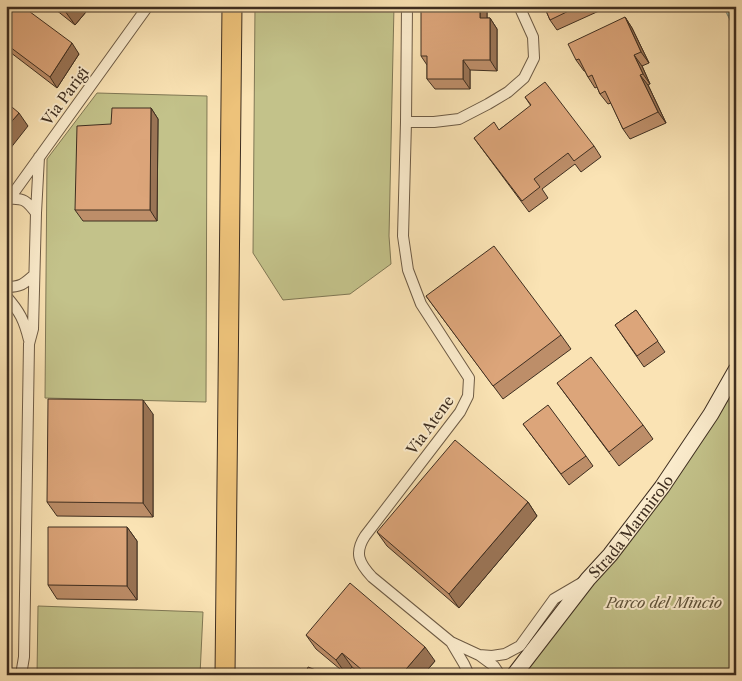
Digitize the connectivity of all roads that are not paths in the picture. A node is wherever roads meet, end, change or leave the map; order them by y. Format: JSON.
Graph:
{"nodes":[{"id":1,"x":148,"y":6,"type":"edge"},
{"id":2,"x":232,"y":6,"type":"edge"},
{"id":3,"x":408,"y":6,"type":"edge"},
{"id":4,"x":519,"y":6,"type":"edge"},
{"id":5,"x":406,"y":122,"type":"junction"},
{"id":6,"x":39,"y":157,"type":"junction"},
{"id":7,"x":8,"y":201,"type":"edge"},
{"id":8,"x":36,"y":213,"type":"junction"},
{"id":9,"x":34,"y":275,"type":"junction"},
{"id":10,"x":6,"y":287,"type":"edge"},
{"id":11,"x":6,"y":296,"type":"edge"},
{"id":12,"x":29,"y":344,"type":"junction"},
{"id":13,"x":736,"y":370,"type":"edge"},
{"id":14,"x":588,"y":579,"type":"junction"},
{"id":15,"x":451,"y":642,"type":"junction"},
{"id":16,"x":479,"y":655,"type":"junction"},
{"id":17,"x":21,"y":675,"type":"edge"},
{"id":18,"x":225,"y":675,"type":"edge"},
{"id":19,"x":469,"y":675,"type":"edge"},
{"id":20,"x":500,"y":675,"type":"edge"},
{"id":21,"x":514,"y":675,"type":"edge"}],
"edges":[{"from":1,"to":6,"type":"street","name":"Via Parigi"},
{"from":2,"to":18,"type":"highway"},
{"from":3,"to":5,"type":"street","name":"Via Atene"},
{"from":4,"to":5,"type":"street"},
{"from":5,"to":15,"type":"street","name":"Via Atene"},
{"from":6,"to":7,"type":"street","name":"Via Parigi"},
{"from":6,"to":8,"type":"street"},
{"from":7,"to":8,"type":"street"},
{"from":8,"to":9,"type":"street"},
{"from":9,"to":10,"type":"street"},
{"from":9,"to":12,"type":"street"},
{"from":11,"to":12,"type":"street"},
{"from":12,"to":17,"type":"street"},
{"from":13,"to":14,"type":"main road","name":"Strada Marmirolo"},
{"from":14,"to":16,"type":"street","name":"Via Atene"},
{"from":14,"to":21,"type":"main road","name":"Strada Marmirolo"},
{"from":15,"to":16,"type":"street","name":"Via Atene"},
{"from":15,"to":19,"type":"street","name":"Via Atene"},
{"from":16,"to":20,"type":"street"}]}
